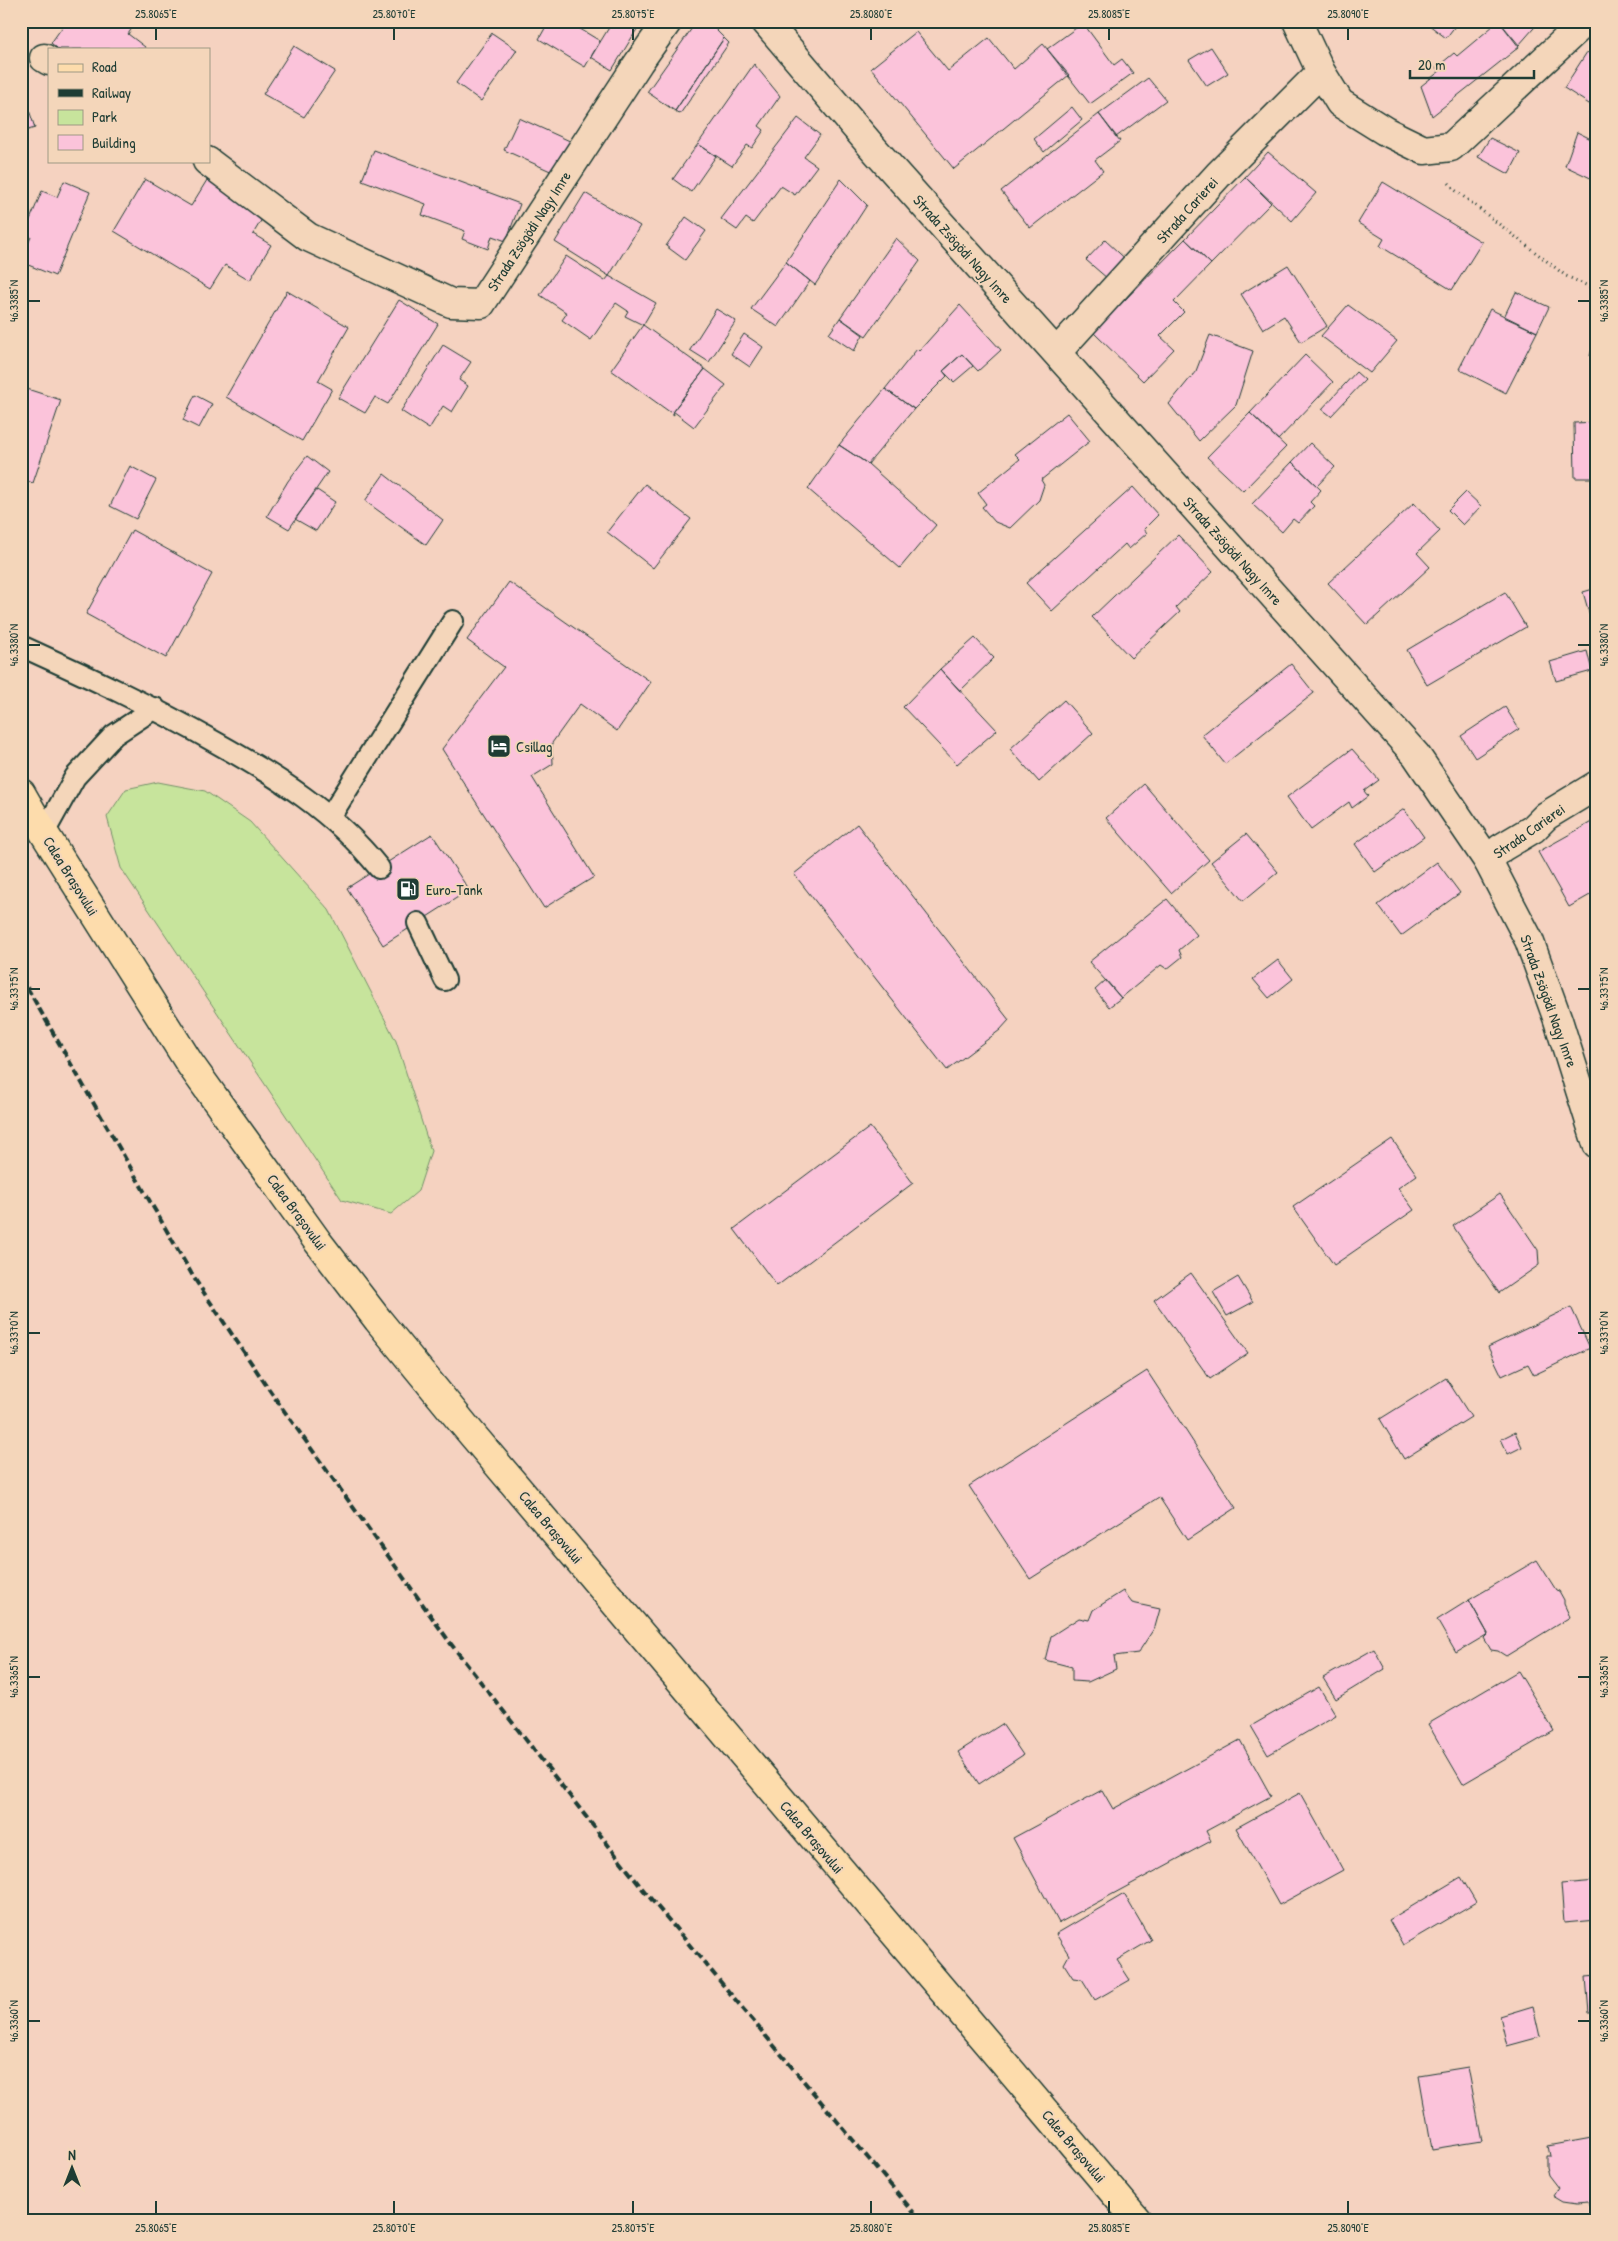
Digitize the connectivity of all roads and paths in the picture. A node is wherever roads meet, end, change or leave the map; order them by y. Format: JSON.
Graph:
{"nodes":[{"id":1,"x":668,"y":21,"type":"edge"},
{"id":2,"x":765,"y":21,"type":"edge"},
{"id":3,"x":1297,"y":21,"type":"edge"},
{"id":4,"x":1586,"y":21,"type":"edge"},
{"id":5,"x":1321,"y":72,"type":"junction"},
{"id":6,"x":1424,"y":150,"type":"junction"},
{"id":7,"x":208,"y":162,"type":"edge"},
{"id":8,"x":1597,"y":290,"type":"edge"},
{"id":9,"x":1057,"y":352,"type":"junction"},
{"id":10,"x":453,"y":620,"type":"dead end"},
{"id":11,"x":21,"y":646,"type":"edge"},
{"id":12,"x":155,"y":708,"type":"junction"},
{"id":13,"x":1597,"y":785,"type":"edge"},
{"id":14,"x":21,"y":793,"type":"edge"},
{"id":15,"x":330,"y":817,"type":"junction"},
{"id":16,"x":44,"y":833,"type":"junction"},
{"id":17,"x":1488,"y":861,"type":"junction"},
{"id":18,"x":380,"y":868,"type":"dead end"},
{"id":19,"x":418,"y":923,"type":"dead end"},
{"id":20,"x":445,"y":980,"type":"dead end"},
{"id":21,"x":1597,"y":1144,"type":"edge"},
{"id":22,"x":1137,"y":2220,"type":"edge"}],
"edges":[{"from":1,"to":7,"type":"street","name":"Strada Zsögödi Nagy Imre"},
{"from":2,"to":9,"type":"street","name":"Strada Zsögödi Nagy Imre"},
{"from":3,"to":5,"type":"street"},
{"from":4,"to":6,"type":"street"},
{"from":5,"to":6,"type":"street"},
{"from":5,"to":9,"type":"street","name":"Strada Carierei"},
{"from":6,"to":8,"type":"path"},
{"from":9,"to":17,"type":"street","name":"Strada Zsögödi Nagy Imre"},
{"from":10,"to":15,"type":"lane"},
{"from":11,"to":12,"type":"lane"},
{"from":12,"to":15,"type":"lane"},
{"from":12,"to":16,"type":"lane"},
{"from":13,"to":17,"type":"street","name":"Strada Carierei"},
{"from":14,"to":16,"type":"main road","name":"Calea Brașovului"},
{"from":15,"to":18,"type":"lane"},
{"from":16,"to":22,"type":"main road","name":"Calea Brașovului"},
{"from":17,"to":21,"type":"street","name":"Strada Zsögödi Nagy Imre"},
{"from":19,"to":20,"type":"lane"}]}
